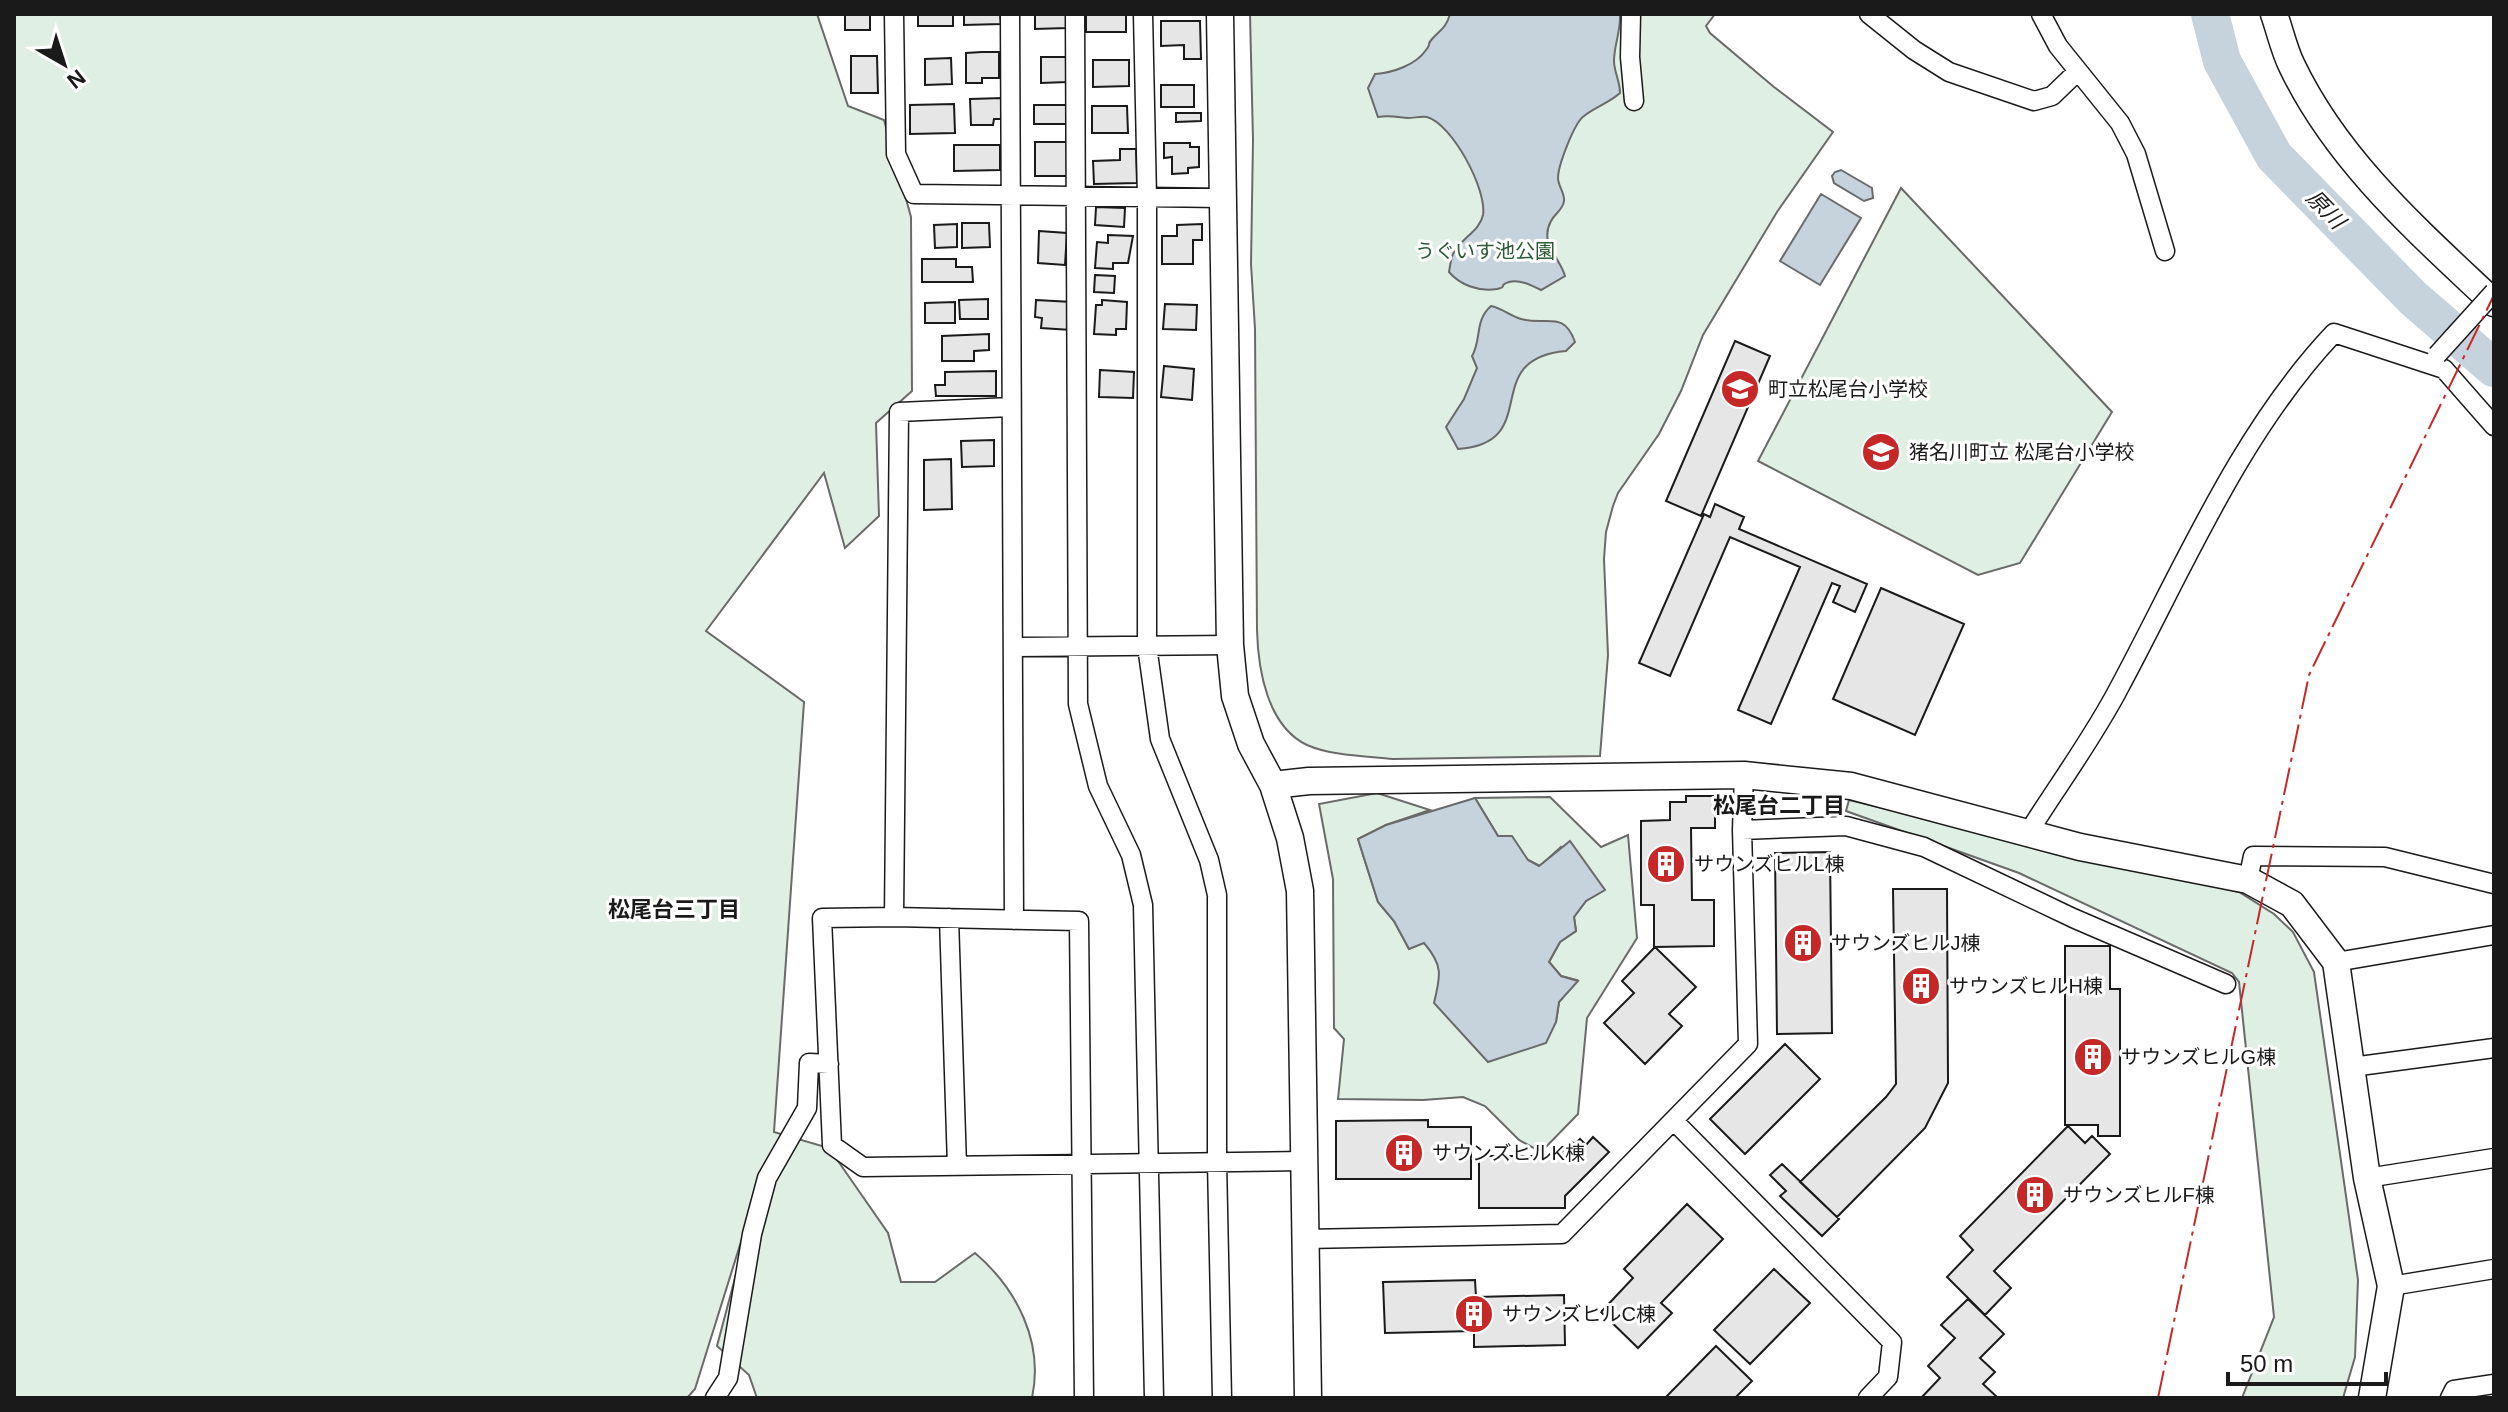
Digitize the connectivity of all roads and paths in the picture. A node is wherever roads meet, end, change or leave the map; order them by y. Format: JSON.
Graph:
{"nodes":[{"id":1,"x":894,"y":14,"type":"edge"},
{"id":2,"x":1010,"y":14,"type":"edge"},
{"id":3,"x":1075,"y":14,"type":"edge"},
{"id":4,"x":1143,"y":14,"type":"edge"},
{"id":5,"x":1220,"y":14,"type":"edge"},
{"id":6,"x":1631,"y":14,"type":"edge"},
{"id":7,"x":1869,"y":14,"type":"edge"},
{"id":8,"x":2041,"y":14,"type":"edge"},
{"id":9,"x":2274,"y":14,"type":"edge"},
{"id":10,"x":2078,"y":71,"type":"junction"},
{"id":11,"x":1634,"y":101,"type":"dead end"},
{"id":12,"x":1010,"y":195,"type":"junction"},
{"id":13,"x":1076,"y":196,"type":"junction"},
{"id":14,"x":1147,"y":197,"type":"junction"},
{"id":15,"x":1222,"y":198,"type":"junction"},
{"id":16,"x":2165,"y":251,"type":"dead end"},
{"id":17,"x":2494,"y":292,"type":"edge"},
{"id":18,"x":2494,"y":303,"type":"edge"},
{"id":19,"x":2434,"y":360,"type":"junction"},
{"id":20,"x":1011,"y":407,"type":"junction"},
{"id":21,"x":2494,"y":426,"type":"edge"},
{"id":22,"x":1230,"y":645,"type":"junction"},
{"id":23,"x":1078,"y":646,"type":"junction"},
{"id":24,"x":1147,"y":646,"type":"junction"},
{"id":25,"x":1013,"y":647,"type":"junction"},
{"id":26,"x":1744,"y":775,"type":"junction"},
{"id":27,"x":1273,"y":785,"type":"junction"},
{"id":28,"x":1742,"y":830,"type":"junction"},
{"id":29,"x":2028,"y":833,"type":"junction"},
{"id":30,"x":2248,"y":880,"type":"junction"},
{"id":31,"x":2494,"y":884,"type":"edge"},
{"id":32,"x":894,"y":917,"type":"junction"},
{"id":33,"x":949,"y":918,"type":"junction"},
{"id":34,"x":1014,"y":920,"type":"junction"},
{"id":35,"x":2494,"y":935,"type":"edge"},
{"id":36,"x":2336,"y":962,"type":"junction"},
{"id":37,"x":2226,"y":984,"type":"dead end"},
{"id":38,"x":2494,"y":1048,"type":"edge"},
{"id":39,"x":829,"y":1064,"type":"junction"},
{"id":40,"x":2352,"y":1067,"type":"junction"},
{"id":41,"x":1674,"y":1121,"type":"junction"},
{"id":42,"x":2494,"y":1158,"type":"edge"},
{"id":43,"x":1304,"y":1161,"type":"junction"},
{"id":44,"x":1217,"y":1162,"type":"junction"},
{"id":45,"x":1147,"y":1163,"type":"junction"},
{"id":46,"x":1082,"y":1164,"type":"junction"},
{"id":47,"x":957,"y":1166,"type":"junction"},
{"id":48,"x":2367,"y":1178,"type":"junction"},
{"id":49,"x":1305,"y":1239,"type":"junction"},
{"id":50,"x":2494,"y":1269,"type":"edge"},
{"id":51,"x":2391,"y":1286,"type":"junction"},
{"id":52,"x":2494,"y":1384,"type":"edge"},
{"id":53,"x":715,"y":1398,"type":"edge"},
{"id":54,"x":1084,"y":1398,"type":"edge"},
{"id":55,"x":1154,"y":1398,"type":"edge"},
{"id":56,"x":1222,"y":1398,"type":"edge"},
{"id":57,"x":1308,"y":1398,"type":"edge"},
{"id":58,"x":1868,"y":1398,"type":"edge"},
{"id":59,"x":2372,"y":1398,"type":"edge"},
{"id":60,"x":2450,"y":1398,"type":"edge"}],
"edges":[{"from":1,"to":12,"type":"street"},
{"from":2,"to":12,"type":"street"},
{"from":3,"to":13,"type":"street"},
{"from":4,"to":14,"type":"street"},
{"from":5,"to":15,"type":"street"},
{"from":6,"to":11,"type":"street"},
{"from":7,"to":10,"type":"street"},
{"from":8,"to":10,"type":"street"},
{"from":9,"to":18,"type":"street"},
{"from":10,"to":16,"type":"street"},
{"from":12,"to":13,"type":"street"},
{"from":12,"to":20,"type":"street"},
{"from":13,"to":14,"type":"street"},
{"from":13,"to":23,"type":"street"},
{"from":14,"to":15,"type":"street"},
{"from":14,"to":24,"type":"street"},
{"from":15,"to":22,"type":"street"},
{"from":17,"to":19,"type":"street","bridge":true},
{"from":19,"to":21,"type":"street"},
{"from":19,"to":29,"type":"street"},
{"from":20,"to":25,"type":"street"},
{"from":20,"to":32,"type":"street"},
{"from":22,"to":24,"type":"street"},
{"from":22,"to":27,"type":"street"},
{"from":23,"to":24,"type":"street"},
{"from":23,"to":25,"type":"street"},
{"from":23,"to":45,"type":"street"},
{"from":24,"to":44,"type":"street"},
{"from":25,"to":34,"type":"street"},
{"from":26,"to":27,"type":"street"},
{"from":26,"to":28,"type":"street"},
{"from":26,"to":29,"type":"street"},
{"from":27,"to":43,"type":"street"},
{"from":28,"to":37,"type":"street"},
{"from":28,"to":41,"type":"street"},
{"from":29,"to":30,"type":"street"},
{"from":30,"to":31,"type":"street"},
{"from":30,"to":36,"type":"street"},
{"from":32,"to":33,"type":"street"},
{"from":32,"to":39,"type":"street"},
{"from":33,"to":34,"type":"street"},
{"from":33,"to":47,"type":"street"},
{"from":34,"to":46,"type":"street"},
{"from":35,"to":36,"type":"street"},
{"from":36,"to":40,"type":"street"},
{"from":38,"to":40,"type":"street"},
{"from":39,"to":47,"type":"street"},
{"from":39,"to":53,"type":"street"},
{"from":40,"to":48,"type":"street"},
{"from":41,"to":49,"type":"street"},
{"from":41,"to":58,"type":"street"},
{"from":42,"to":48,"type":"street"},
{"from":43,"to":44,"type":"street"},
{"from":43,"to":49,"type":"street"},
{"from":44,"to":45,"type":"street"},
{"from":44,"to":56,"type":"street"},
{"from":45,"to":46,"type":"street"},
{"from":45,"to":55,"type":"street"},
{"from":46,"to":47,"type":"street"},
{"from":46,"to":54,"type":"street"},
{"from":48,"to":51,"type":"street"},
{"from":49,"to":57,"type":"street"},
{"from":50,"to":51,"type":"street"},
{"from":51,"to":59,"type":"street"},
{"from":52,"to":60,"type":"street"}]}
